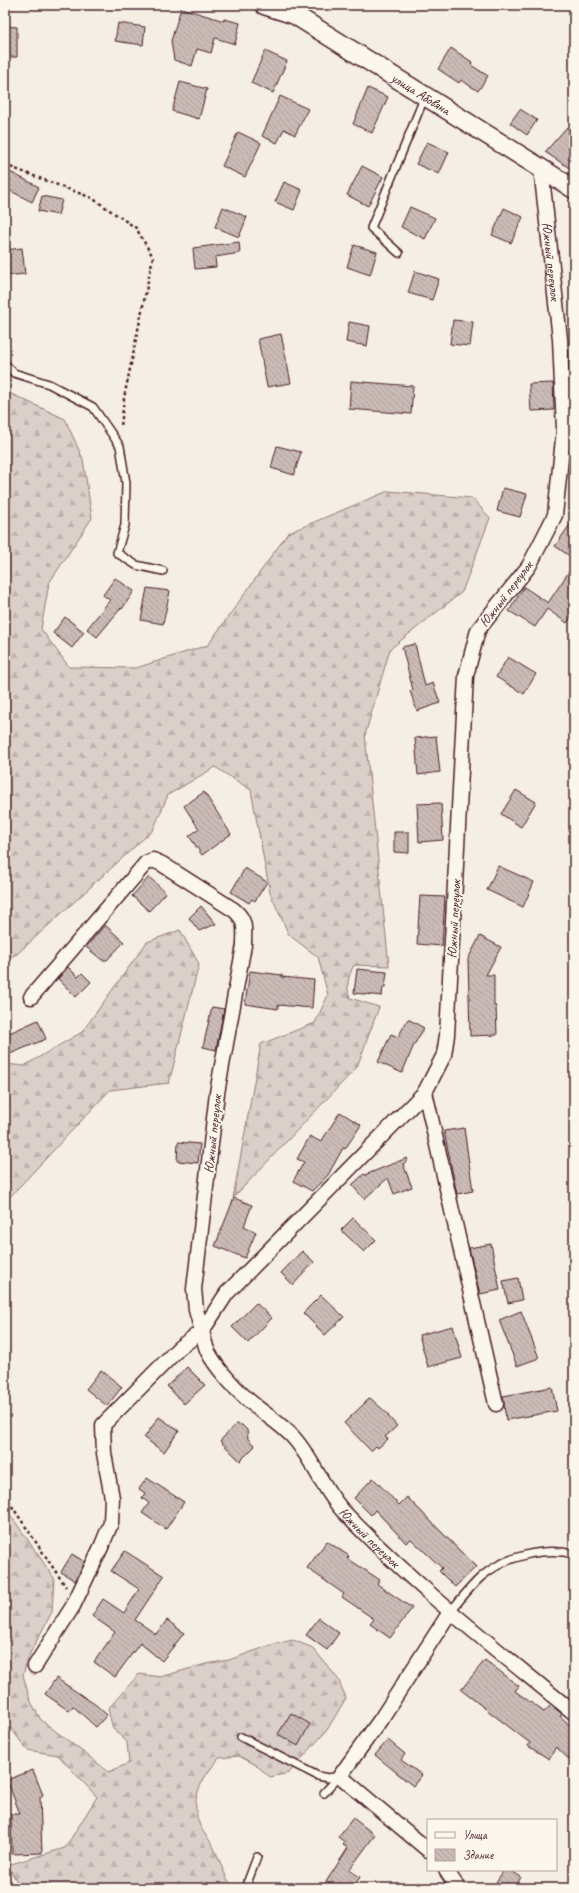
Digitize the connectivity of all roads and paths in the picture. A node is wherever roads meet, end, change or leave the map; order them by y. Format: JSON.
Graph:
{"nodes":[{"id":1,"x":264,"y":5,"type":"edge"},
{"id":2,"x":425,"y":96,"type":"junction"},
{"id":3,"x":5,"y":165,"type":"edge"},
{"id":4,"x":541,"y":168,"type":"junction"},
{"id":5,"x":574,"y":189,"type":"edge"},
{"id":6,"x":399,"y":253,"type":"dead end"},
{"id":7,"x":5,"y":364,"type":"edge"},
{"id":8,"x":120,"y":446,"type":"junction"},
{"id":9,"x":163,"y":571,"type":"dead end"},
{"id":10,"x":31,"y":998,"type":"dead end"},
{"id":11,"x":425,"y":1092,"type":"junction"},
{"id":12,"x":202,"y":1331,"type":"junction"},
{"id":13,"x":496,"y":1404,"type":"dead end"},
{"id":14,"x":5,"y":1496,"type":"edge"},
{"id":15,"x":574,"y":1554,"type":"edge"},
{"id":16,"x":73,"y":1606,"type":"junction"},
{"id":17,"x":450,"y":1612,"type":"junction"},
{"id":18,"x":35,"y":1666,"type":"dead end"},
{"id":19,"x":574,"y":1713,"type":"edge"},
{"id":20,"x":241,"y":1737,"type":"dead end"},
{"id":21,"x":340,"y":1776,"type":"junction"},
{"id":22,"x":324,"y":1793,"type":"dead end"},
{"id":23,"x":427,"y":1849,"type":"edge"},
{"id":24,"x":257,"y":1857,"type":"dead end"},
{"id":25,"x":447,"y":1871,"type":"edge"},
{"id":26,"x":248,"y":1888,"type":"edge"},
{"id":27,"x":458,"y":1888,"type":"edge"}],
"edges":[{"from":1,"to":2,"type":"street","name":"улица Абовяна"},
{"from":2,"to":4,"type":"street","name":"улица Абовяна"},
{"from":2,"to":6,"type":"lane"},
{"from":3,"to":8,"type":"path"},
{"from":4,"to":5,"type":"street","name":"улица Абовяна"},
{"from":4,"to":11,"type":"street","name":"Южный переулок"},
{"from":7,"to":8,"type":"lane"},
{"from":8,"to":9,"type":"lane"},
{"from":10,"to":12,"type":"street","name":"Южный переулок"},
{"from":11,"to":12,"type":"street","name":"Южный переулок"},
{"from":11,"to":13,"type":"street"},
{"from":12,"to":16,"type":"street","name":"Южный переулок"},
{"from":12,"to":17,"type":"street","name":"Южный переулок"},
{"from":14,"to":16,"type":"path"},
{"from":15,"to":17,"type":"lane"},
{"from":16,"to":18,"type":"street","name":"Южный переулок"},
{"from":17,"to":19,"type":"street","name":"Южный переулок"},
{"from":17,"to":21,"type":"street"},
{"from":20,"to":21,"type":"lane"},
{"from":21,"to":22,"type":"lane"},
{"from":21,"to":23,"type":"street"},
{"from":24,"to":26,"type":"lane"},
{"from":25,"to":27,"type":"street"}]}
